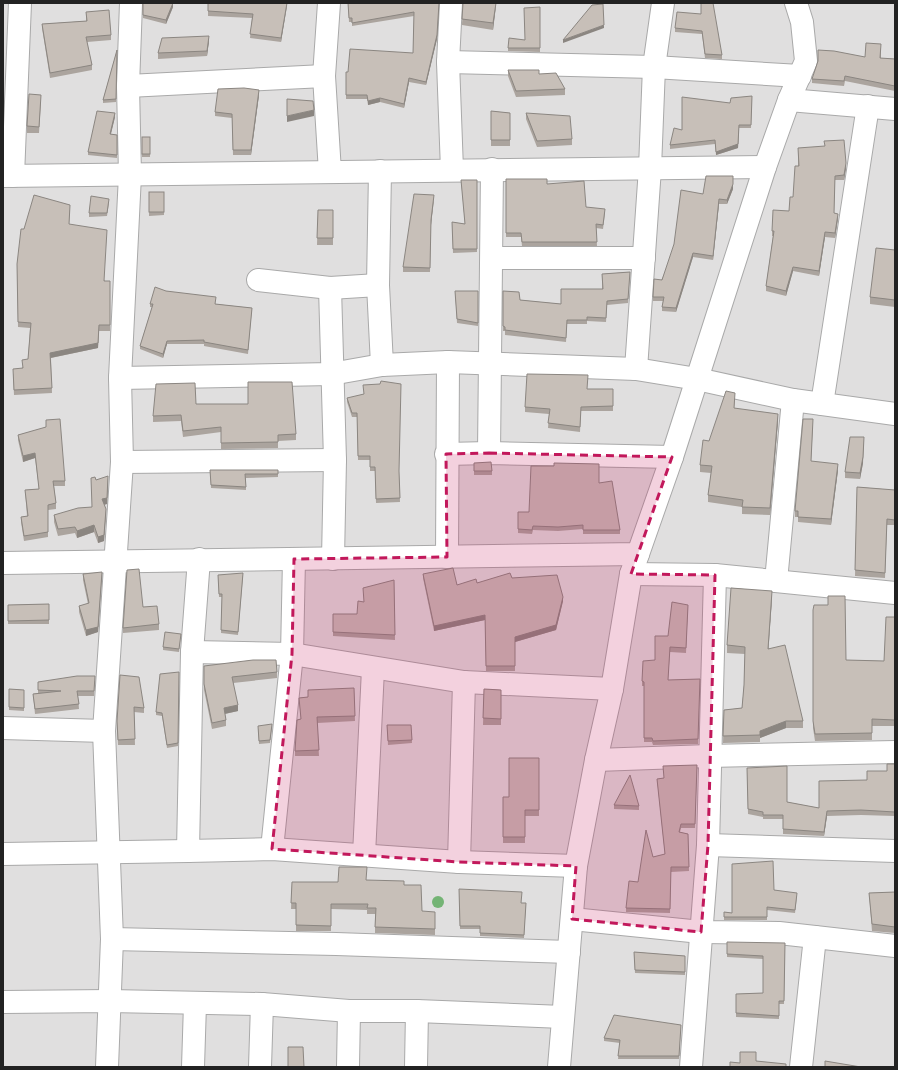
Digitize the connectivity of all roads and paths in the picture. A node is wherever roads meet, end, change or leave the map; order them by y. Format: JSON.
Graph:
{"nodes":[{"id":1,"x":131,"y":3,"type":"edge"},
{"id":2,"x":329,"y":3,"type":"edge"},
{"id":3,"x":451,"y":3,"type":"edge"},
{"id":4,"x":663,"y":3,"type":"edge"},
{"id":5,"x":796,"y":3,"type":"edge"},
{"id":6,"x":14,"y":7,"type":"edge"},
{"id":7,"x":448,"y":62,"type":"junction"},
{"id":8,"x":654,"y":67,"type":"junction"},
{"id":9,"x":324,"y":76,"type":"junction"},
{"id":10,"x":800,"y":76,"type":"junction"},
{"id":11,"x":128,"y":86,"type":"junction"},
{"id":12,"x":789,"y":100,"type":"junction"},
{"id":13,"x":868,"y":106,"type":"junction"},
{"id":14,"x":895,"y":109,"type":"edge"},
{"id":15,"x":765,"y":167,"type":"junction"},
{"id":16,"x":650,"y":168,"type":"junction"},
{"id":17,"x":492,"y":169,"type":"junction"},
{"id":18,"x":452,"y":170,"type":"junction"},
{"id":19,"x":380,"y":171,"type":"junction"},
{"id":20,"x":330,"y":172,"type":"junction"},
{"id":21,"x":130,"y":175,"type":"junction"},
{"id":22,"x":8,"y":176,"type":"edge"},
{"id":23,"x":492,"y":258,"type":"junction"},
{"id":24,"x":644,"y":258,"type":"junction"},
{"id":25,"x":258,"y":280,"type":"dead end"},
{"id":26,"x":378,"y":285,"type":"junction"},
{"id":27,"x":330,"y":288,"type":"junction"},
{"id":28,"x":448,"y":362,"type":"junction"},
{"id":29,"x":489,"y":362,"type":"junction"},
{"id":30,"x":382,"y":365,"type":"junction"},
{"id":31,"x":636,"y":369,"type":"junction"},
{"id":32,"x":331,"y":374,"type":"junction"},
{"id":33,"x":120,"y":378,"type":"junction"},
{"id":34,"x":697,"y":379,"type":"junction"},
{"id":35,"x":793,"y":400,"type":"junction"},
{"id":36,"x":822,"y":404,"type":"junction"},
{"id":37,"x":895,"y":414,"type":"edge"},
{"id":38,"x":489,"y":453,"type":"junction"},
{"id":39,"x":446,"y":454,"type":"junction"},
{"id":40,"x":672,"y":457,"type":"junction"},
{"id":41,"x":335,"y":460,"type":"junction"},
{"id":42,"x":122,"y":462,"type":"junction"},
{"id":43,"x":447,"y":557,"type":"junction"},
{"id":44,"x":199,"y":559,"type":"junction"},
{"id":45,"x":294,"y":559,"type":"junction"},
{"id":46,"x":333,"y":559,"type":"junction"},
{"id":47,"x":117,"y":561,"type":"junction"},
{"id":48,"x":3,"y":563,"type":"edge"},
{"id":49,"x":634,"y":564,"type":"junction"},
{"id":50,"x":715,"y":574,"type":"junction"},
{"id":51,"x":776,"y":581,"type":"junction"},
{"id":52,"x":895,"y":593,"type":"edge"},
{"id":53,"x":192,"y":652,"type":"junction"},
{"id":54,"x":292,"y":654,"type":"junction"},
{"id":55,"x":373,"y":669,"type":"junction"},
{"id":56,"x":464,"y":682,"type":"junction"},
{"id":57,"x":612,"y":689,"type":"junction"},
{"id":58,"x":3,"y":728,"type":"edge"},
{"id":59,"x":104,"y":731,"type":"junction"},
{"id":60,"x":895,"y":752,"type":"edge"},
{"id":61,"x":709,"y":756,"type":"junction"},
{"id":62,"x":596,"y":760,"type":"junction"},
{"id":63,"x":708,"y":845,"type":"junction"},
{"id":64,"x":272,"y":849,"type":"junction"},
{"id":65,"x":188,"y":851,"type":"junction"},
{"id":66,"x":895,"y":851,"type":"edge"},
{"id":67,"x":108,"y":852,"type":"junction"},
{"id":68,"x":3,"y":854,"type":"edge"},
{"id":69,"x":364,"y":855,"type":"junction"},
{"id":70,"x":459,"y":862,"type":"junction"},
{"id":71,"x":576,"y":866,"type":"junction"},
{"id":72,"x":572,"y":919,"type":"junction"},
{"id":73,"x":701,"y":932,"type":"junction"},
{"id":74,"x":815,"y":937,"type":"junction"},
{"id":75,"x":112,"y":939,"type":"junction"},
{"id":76,"x":895,"y":946,"type":"edge"},
{"id":77,"x":569,"y":952,"type":"junction"},
{"id":78,"x":110,"y":1001,"type":"junction"},
{"id":79,"x":3,"y":1002,"type":"edge"},
{"id":80,"x":195,"y":1004,"type":"junction"},
{"id":81,"x":262,"y":1004,"type":"junction"},
{"id":82,"x":349,"y":1011,"type":"junction"},
{"id":83,"x":417,"y":1011,"type":"junction"},
{"id":84,"x":563,"y":1017,"type":"junction"},
{"id":85,"x":107,"y":1067,"type":"edge"},
{"id":86,"x":193,"y":1067,"type":"edge"},
{"id":87,"x":260,"y":1067,"type":"edge"},
{"id":88,"x":348,"y":1067,"type":"edge"},
{"id":89,"x":416,"y":1067,"type":"edge"},
{"id":90,"x":559,"y":1067,"type":"edge"},
{"id":91,"x":691,"y":1067,"type":"edge"},
{"id":92,"x":801,"y":1067,"type":"edge"}],
"edges":[{"from":1,"to":11,"type":"street"},
{"from":2,"to":9,"type":"street"},
{"from":3,"to":7,"type":"street"},
{"from":4,"to":8,"type":"street"},
{"from":5,"to":10,"type":"street"},
{"from":6,"to":22,"type":"street"},
{"from":7,"to":8,"type":"street"},
{"from":7,"to":18,"type":"street"},
{"from":8,"to":10,"type":"street"},
{"from":8,"to":16,"type":"street"},
{"from":9,"to":11,"type":"street"},
{"from":9,"to":20,"type":"street"},
{"from":10,"to":12,"type":"street"},
{"from":11,"to":21,"type":"street"},
{"from":12,"to":13,"type":"street"},
{"from":12,"to":15,"type":"street"},
{"from":13,"to":14,"type":"street"},
{"from":13,"to":36,"type":"street"},
{"from":15,"to":16,"type":"street"},
{"from":15,"to":34,"type":"street"},
{"from":16,"to":17,"type":"street"},
{"from":16,"to":24,"type":"street"},
{"from":17,"to":18,"type":"street"},
{"from":17,"to":23,"type":"street"},
{"from":18,"to":19,"type":"street"},
{"from":19,"to":20,"type":"street"},
{"from":19,"to":26,"type":"street"},
{"from":20,"to":21,"type":"street"},
{"from":21,"to":22,"type":"street"},
{"from":21,"to":33,"type":"street"},
{"from":23,"to":24,"type":"street"},
{"from":23,"to":29,"type":"street"},
{"from":24,"to":31,"type":"street"},
{"from":25,"to":27,"type":"street"},
{"from":26,"to":27,"type":"street"},
{"from":26,"to":30,"type":"street"},
{"from":27,"to":32,"type":"street"},
{"from":28,"to":29,"type":"street"},
{"from":28,"to":30,"type":"street"},
{"from":28,"to":39,"type":"street"},
{"from":29,"to":31,"type":"street"},
{"from":29,"to":38,"type":"street"},
{"from":30,"to":32,"type":"street"},
{"from":31,"to":34,"type":"street"},
{"from":32,"to":33,"type":"street"},
{"from":32,"to":41,"type":"street"},
{"from":33,"to":42,"type":"street"},
{"from":34,"to":35,"type":"street"},
{"from":34,"to":40,"type":"street"},
{"from":35,"to":36,"type":"street"},
{"from":35,"to":51,"type":"street"},
{"from":36,"to":37,"type":"street"},
{"from":38,"to":39,"type":"street"},
{"from":38,"to":40,"type":"street"},
{"from":39,"to":43,"type":"street"},
{"from":40,"to":49,"type":"street"},
{"from":41,"to":42,"type":"street"},
{"from":41,"to":46,"type":"street"},
{"from":42,"to":47,"type":"street"},
{"from":43,"to":46,"type":"street"},
{"from":43,"to":49,"type":"street"},
{"from":44,"to":45,"type":"street"},
{"from":44,"to":47,"type":"street"},
{"from":44,"to":53,"type":"street"},
{"from":45,"to":46,"type":"street"},
{"from":45,"to":54,"type":"street"},
{"from":47,"to":48,"type":"street"},
{"from":47,"to":59,"type":"street"},
{"from":49,"to":50,"type":"street"},
{"from":49,"to":57,"type":"street"},
{"from":50,"to":51,"type":"street"},
{"from":50,"to":61,"type":"street"},
{"from":51,"to":52,"type":"street"},
{"from":53,"to":54,"type":"street"},
{"from":53,"to":65,"type":"street"},
{"from":54,"to":55,"type":"street"},
{"from":54,"to":64,"type":"street"},
{"from":55,"to":56,"type":"street"},
{"from":55,"to":69,"type":"street"},
{"from":56,"to":57,"type":"street"},
{"from":56,"to":70,"type":"street"},
{"from":57,"to":62,"type":"street"},
{"from":58,"to":59,"type":"street"},
{"from":59,"to":67,"type":"street"},
{"from":60,"to":61,"type":"street"},
{"from":61,"to":62,"type":"street"},
{"from":61,"to":63,"type":"street"},
{"from":62,"to":71,"type":"street"},
{"from":63,"to":66,"type":"street"},
{"from":63,"to":73,"type":"street"},
{"from":64,"to":65,"type":"street"},
{"from":64,"to":69,"type":"street"},
{"from":65,"to":67,"type":"street"},
{"from":67,"to":68,"type":"street"},
{"from":67,"to":75,"type":"street"},
{"from":69,"to":70,"type":"street"},
{"from":70,"to":71,"type":"street"},
{"from":71,"to":72,"type":"street"},
{"from":72,"to":73,"type":"street"},
{"from":72,"to":77,"type":"street"},
{"from":73,"to":74,"type":"street"},
{"from":73,"to":91,"type":"street"},
{"from":74,"to":76,"type":"street"},
{"from":74,"to":92,"type":"street"},
{"from":75,"to":77,"type":"street"},
{"from":75,"to":78,"type":"street"},
{"from":77,"to":84,"type":"street"},
{"from":78,"to":79,"type":"street"},
{"from":78,"to":80,"type":"street"},
{"from":78,"to":85,"type":"street"},
{"from":80,"to":81,"type":"street"},
{"from":80,"to":86,"type":"street"},
{"from":81,"to":82,"type":"street"},
{"from":81,"to":87,"type":"street"},
{"from":82,"to":83,"type":"street"},
{"from":82,"to":88,"type":"street"},
{"from":83,"to":84,"type":"street"},
{"from":83,"to":89,"type":"street"},
{"from":84,"to":90,"type":"street"}]}
